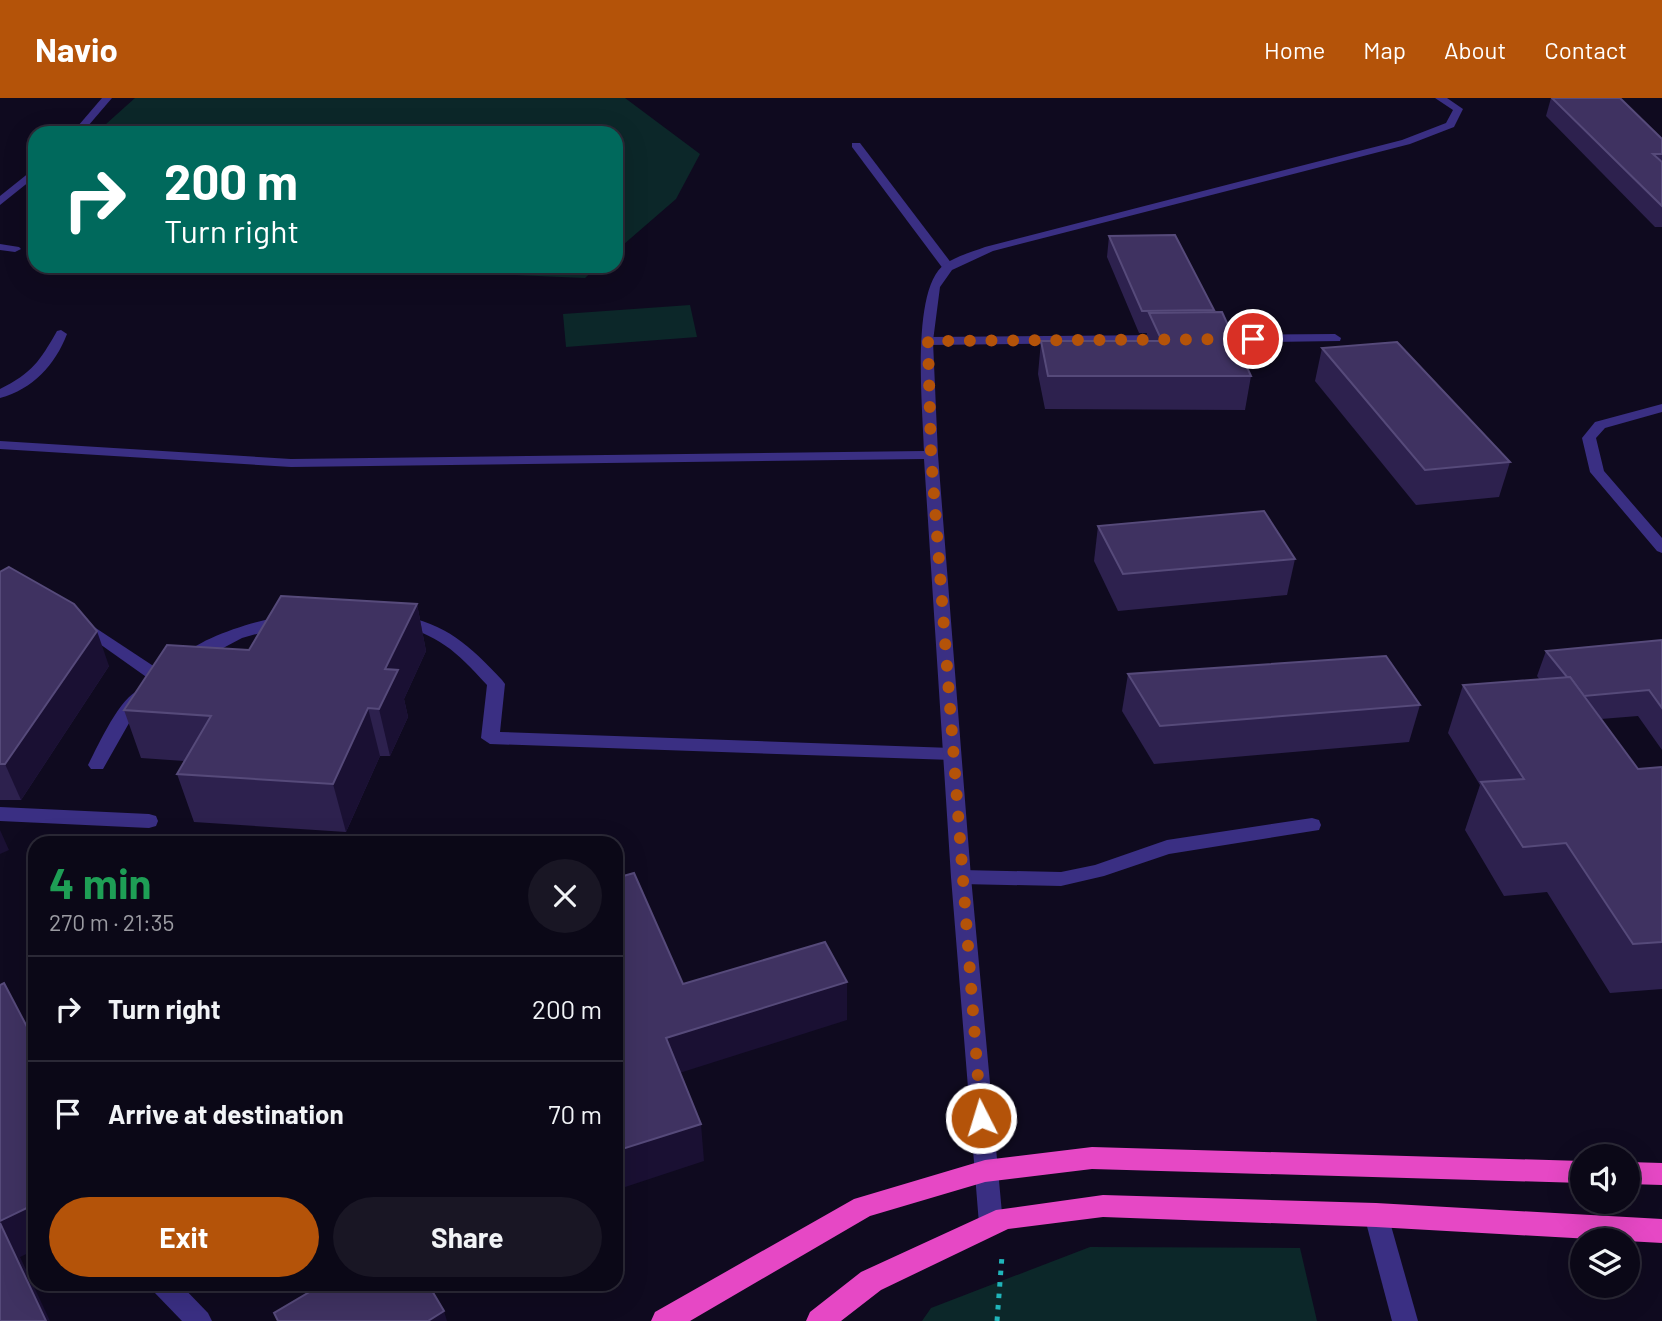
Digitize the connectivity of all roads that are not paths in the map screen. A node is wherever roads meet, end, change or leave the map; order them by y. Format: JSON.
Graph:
{"nodes":[{"id":1,"x":107,"y":98,"type":"edge"},
{"id":2,"x":1440,"y":98,"type":"edge"},
{"id":3,"x":83,"y":126,"type":"edge"},
{"id":4,"x":856,"y":145,"type":"dead end"},
{"id":5,"x":28,"y":177,"type":"edge"},
{"id":6,"x":1,"y":202,"type":"edge"},
{"id":7,"x":0,"y":247,"type":"edge"},
{"id":8,"x":15,"y":249,"type":"dead end"},
{"id":9,"x":948,"y":267,"type":"junction"},
{"id":10,"x":61,"y":334,"type":"dead end"},
{"id":11,"x":1335,"y":338,"type":"dead end"},
{"id":12,"x":928,"y":341,"type":"junction"},
{"id":13,"x":0,"y":394,"type":"edge"},
{"id":14,"x":1662,"y":408,"type":"edge"},
{"id":15,"x":0,"y":445,"type":"edge"},
{"id":16,"x":931,"y":455,"type":"junction"},
{"id":17,"x":1662,"y":548,"type":"edge"},
{"id":18,"x":65,"y":610,"type":"edge"},
{"id":19,"x":303,"y":618,"type":"edge"},
{"id":20,"x":381,"y":618,"type":"edge"},
{"id":21,"x":158,"y":677,"type":"junction"},
{"id":22,"x":952,"y":754,"type":"junction"},
{"id":23,"x":97,"y":765,"type":"dead end"},
{"id":24,"x":0,"y":814,"type":"edge"},
{"id":25,"x":149,"y":821,"type":"dead end"},
{"id":26,"x":1312,"y":825,"type":"dead end"},
{"id":27,"x":961,"y":877,"type":"junction"},
{"id":28,"x":985,"y":1171,"type":"junction"},
{"id":29,"x":1570,"y":1172,"type":"edge"},
{"id":30,"x":1640,"y":1173,"type":"edge"},
{"id":31,"x":1662,"y":1174,"type":"edge"},
{"id":32,"x":1376,"y":1215,"type":"junction"},
{"id":33,"x":998,"y":1221,"type":"junction"},
{"id":34,"x":1662,"y":1231,"type":"edge"},
{"id":35,"x":170,"y":1291,"type":"edge"},
{"id":36,"x":199,"y":1321,"type":"edge"},
{"id":37,"x":665,"y":1321,"type":"edge"},
{"id":38,"x":820,"y":1321,"type":"edge"},
{"id":39,"x":1405,"y":1321,"type":"edge"}],
"edges":[{"from":1,"to":3,"type":"street"},
{"from":2,"to":9,"type":"street"},
{"from":4,"to":9,"type":"street"},
{"from":5,"to":6,"type":"street"},
{"from":7,"to":8,"type":"street"},
{"from":9,"to":12,"type":"street"},
{"from":10,"to":13,"type":"street"},
{"from":11,"to":12,"type":"street"},
{"from":12,"to":16,"type":"street"},
{"from":14,"to":17,"type":"street"},
{"from":15,"to":16,"type":"street"},
{"from":16,"to":22,"type":"street"},
{"from":18,"to":21,"type":"street"},
{"from":19,"to":21,"type":"street"},
{"from":20,"to":22,"type":"street"},
{"from":21,"to":23,"type":"street"},
{"from":22,"to":27,"type":"street"},
{"from":24,"to":25,"type":"street"},
{"from":26,"to":27,"type":"street"},
{"from":27,"to":28,"type":"street"},
{"from":28,"to":29,"type":"highway"},
{"from":28,"to":33,"type":"street"},
{"from":28,"to":37,"type":"highway"},
{"from":30,"to":31,"type":"highway"},
{"from":32,"to":33,"type":"highway"},
{"from":32,"to":34,"type":"highway"},
{"from":32,"to":39,"type":"street"},
{"from":33,"to":38,"type":"highway"},
{"from":35,"to":36,"type":"street"}]}
